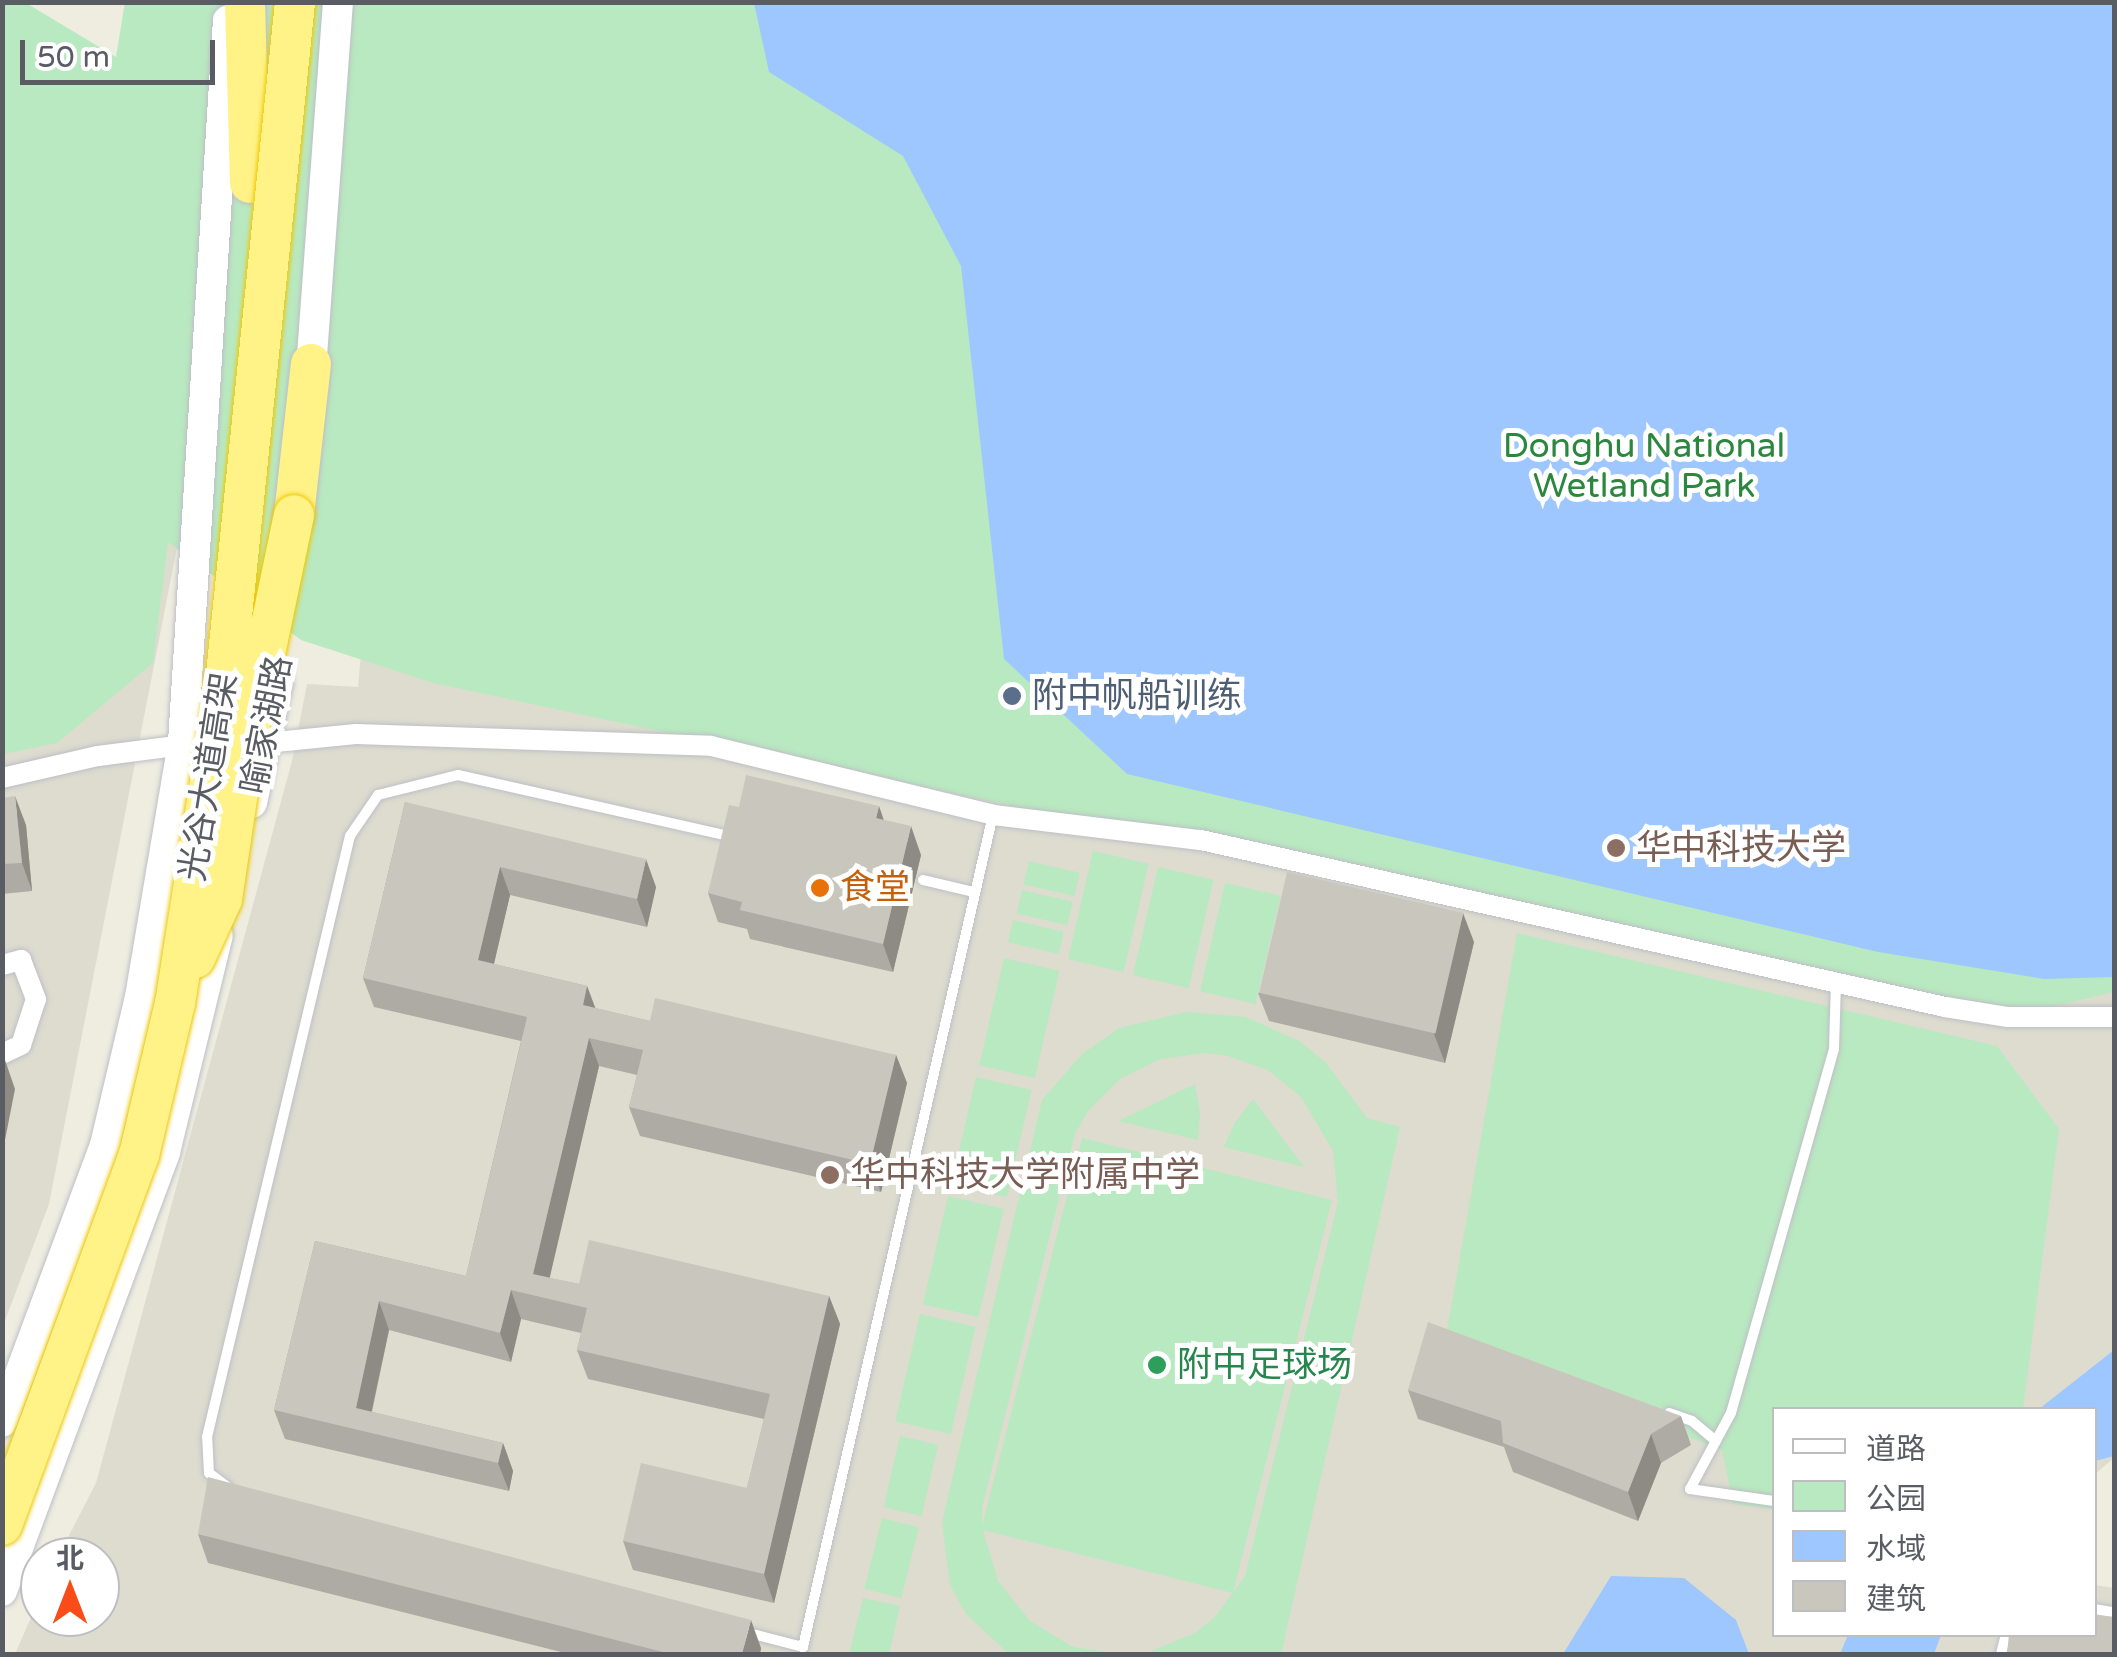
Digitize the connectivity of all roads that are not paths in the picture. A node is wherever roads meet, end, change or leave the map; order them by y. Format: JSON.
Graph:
{"nodes":[{"id":1,"x":228,"y":2,"type":"edge"},
{"id":2,"x":245,"y":2,"type":"edge"},
{"id":3,"x":267,"y":2,"type":"edge"},
{"id":4,"x":295,"y":2,"type":"edge"},
{"id":5,"x":338,"y":2,"type":"edge"},
{"id":6,"x":250,"y":183,"type":"junction"},
{"id":7,"x":311,"y":364,"type":"junction"},
{"id":8,"x":183,"y":744,"type":"junction"},
{"id":9,"x":268,"y":744,"type":"junction"},
{"id":10,"x":2,"y":778,"type":"edge"},
{"id":11,"x":993,"y":815,"type":"junction"},
{"id":12,"x":728,"y":836,"type":"edge"},
{"id":13,"x":923,"y":880,"type":"dead end"},
{"id":14,"x":974,"y":892,"type":"junction"},
{"id":15,"x":2,"y":964,"type":"edge"},
{"id":16,"x":1836,"y":983,"type":"junction"},
{"id":17,"x":175,"y":1003,"type":"junction"},
{"id":18,"x":2114,"y":1017,"type":"edge"},
{"id":19,"x":2,"y":1054,"type":"edge"},
{"id":20,"x":1657,"y":1408,"type":"edge"},
{"id":21,"x":2,"y":1422,"type":"edge"},
{"id":22,"x":1716,"y":1440,"type":"junction"},
{"id":23,"x":2,"y":1482,"type":"edge"},
{"id":24,"x":242,"y":1498,"type":"edge"},
{"id":25,"x":1772,"y":1501,"type":"edge"},
{"id":26,"x":2,"y":1525,"type":"edge"},
{"id":27,"x":2,"y":1592,"type":"edge"},
{"id":28,"x":728,"y":1628,"type":"edge"},
{"id":29,"x":800,"y":1651,"type":"edge"}],
"edges":[{"from":1,"to":8,"type":"main road"},
{"from":2,"to":6,"type":"highway"},
{"from":3,"to":6,"type":"highway","name":"光谷大道高架"},
{"from":4,"to":17,"type":"highway","name":"光谷大道高架","bridge":true},
{"from":5,"to":7,"type":"main road","name":"喻家湖路"},
{"from":6,"to":23,"type":"highway","name":"光谷大道高架"},
{"from":7,"to":9,"type":"main road","name":"喻家湖路"},
{"from":7,"to":17,"type":"highway","bridge":true},
{"from":8,"to":9,"type":"street"},
{"from":8,"to":10,"type":"street"},
{"from":8,"to":21,"type":"main road"},
{"from":9,"to":11,"type":"street"},
{"from":9,"to":27,"type":"main road","name":"喻家湖路"},
{"from":11,"to":14,"type":"lane"},
{"from":11,"to":16,"type":"street"},
{"from":12,"to":24,"type":"lane"},
{"from":13,"to":14,"type":"lane"},
{"from":14,"to":29,"type":"lane"},
{"from":15,"to":19,"type":"street"},
{"from":16,"to":18,"type":"street"},
{"from":16,"to":22,"type":"lane"},
{"from":17,"to":26,"type":"highway","name":"光谷大道高架","bridge":true},
{"from":20,"to":22,"type":"lane"},
{"from":22,"to":25,"type":"lane"},
{"from":28,"to":29,"type":"lane"}]}
